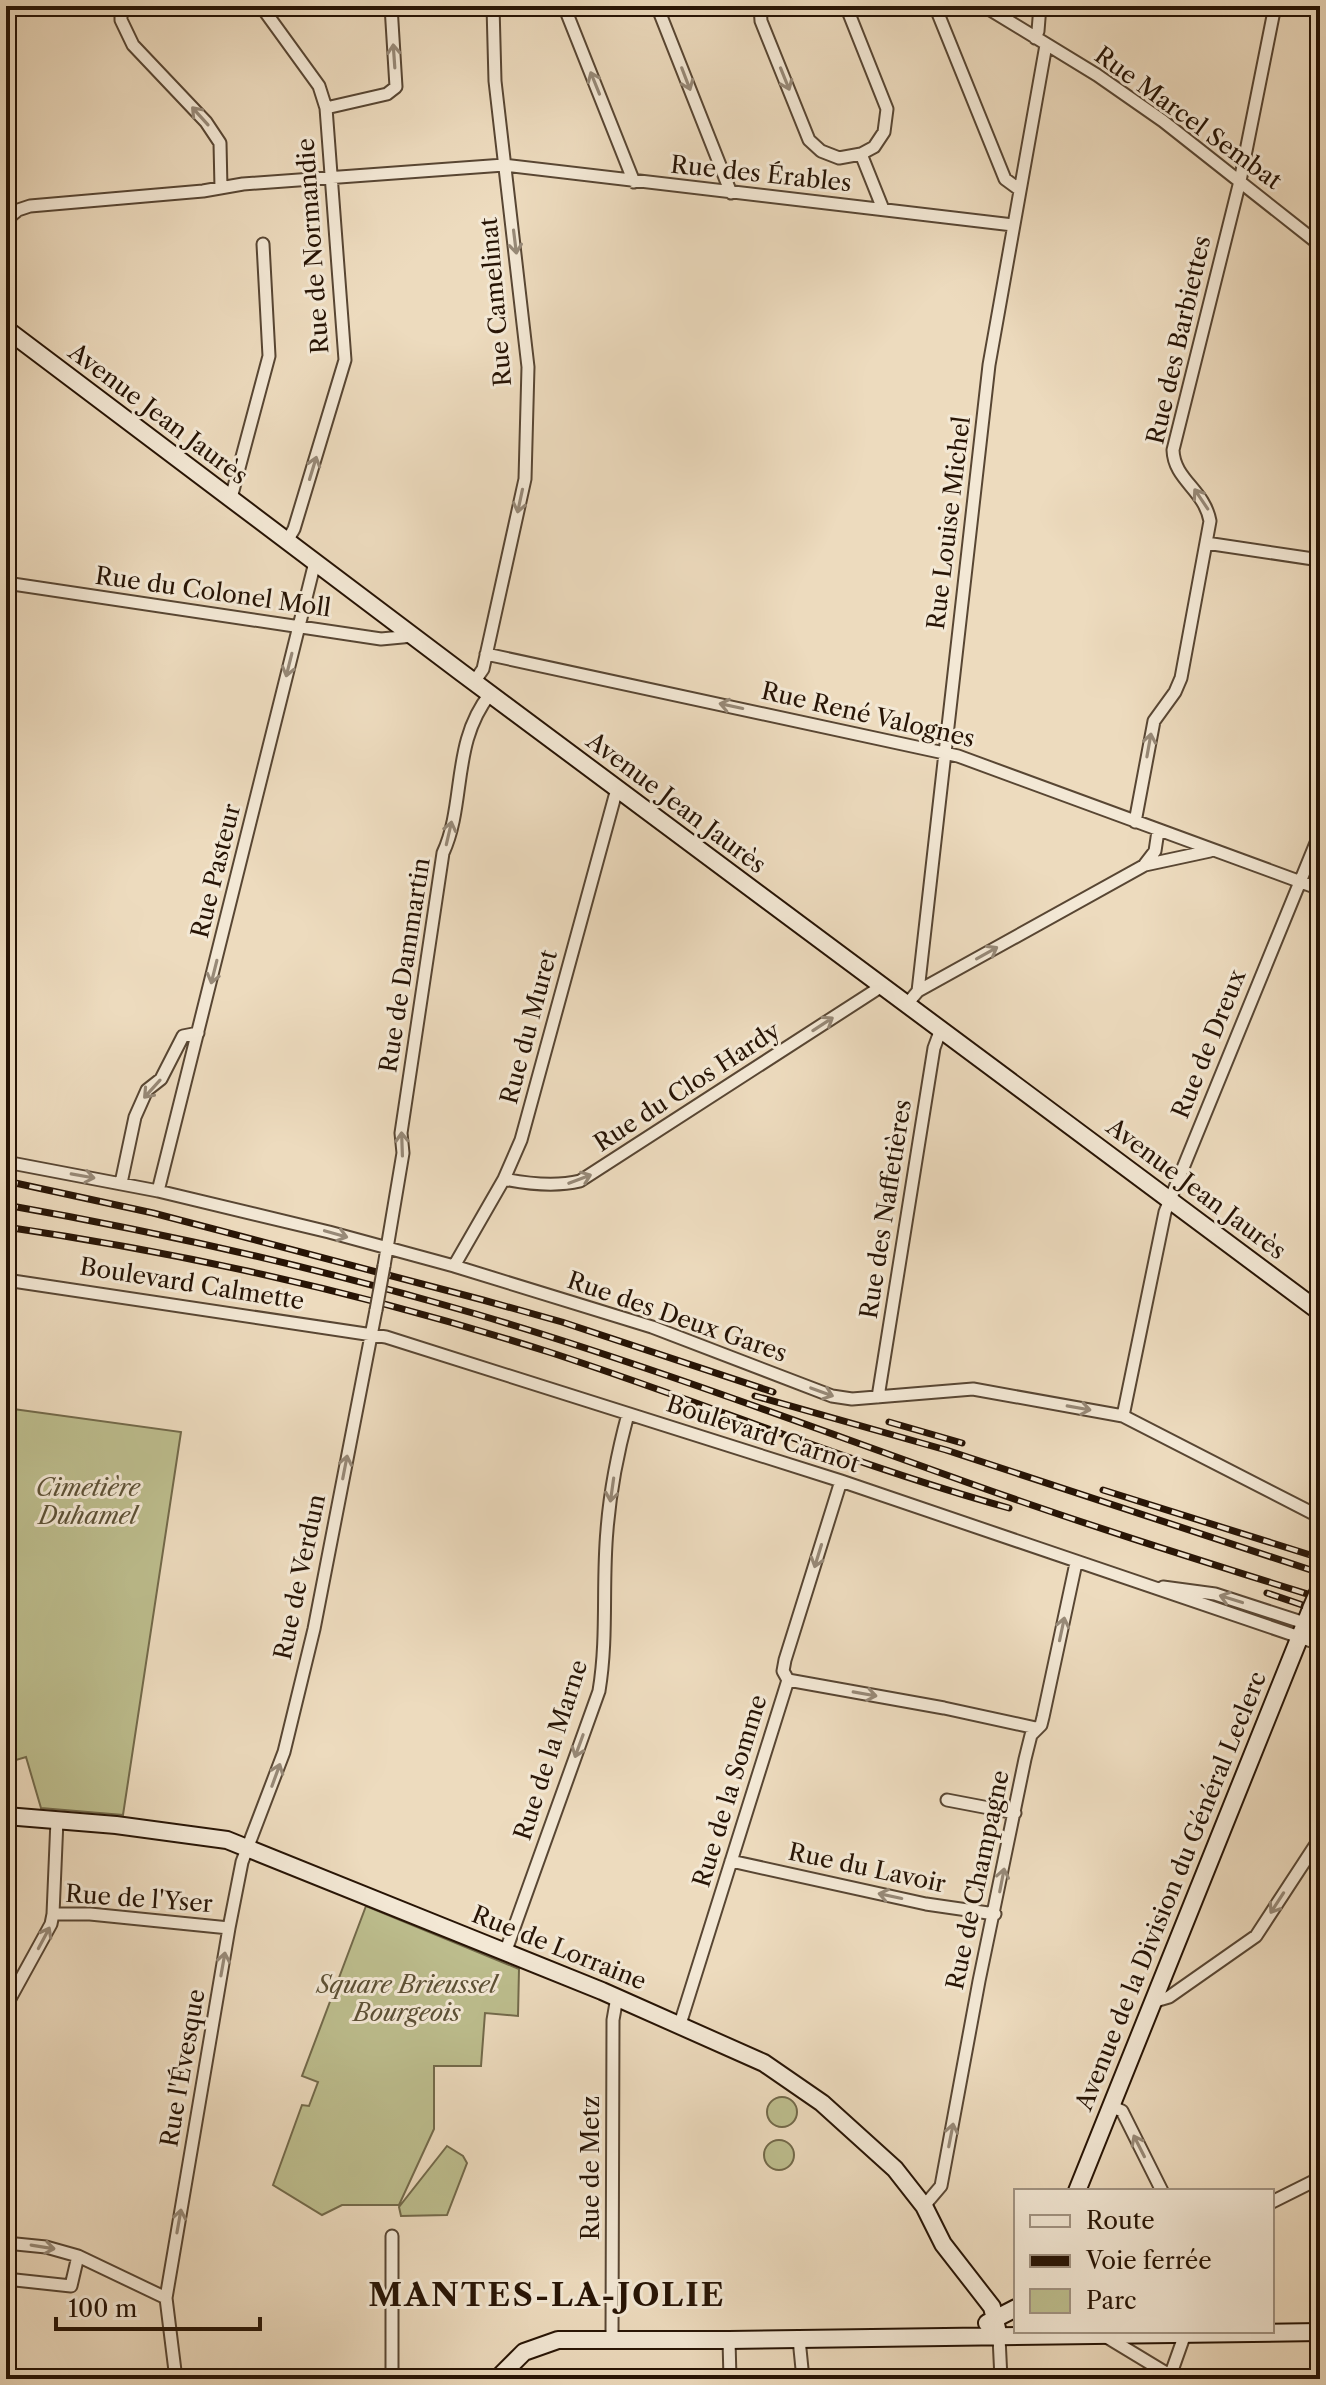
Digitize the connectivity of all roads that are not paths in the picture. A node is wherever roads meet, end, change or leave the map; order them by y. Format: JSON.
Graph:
{"nodes":[{"id":1,"x":121,"y":6,"type":"edge"},
{"id":2,"x":261,"y":6,"type":"edge"},
{"id":3,"x":391,"y":6,"type":"edge"},
{"id":4,"x":493,"y":6,"type":"edge"},
{"id":5,"x":564,"y":6,"type":"edge"},
{"id":6,"x":657,"y":6,"type":"edge"},
{"id":7,"x":760,"y":6,"type":"edge"},
{"id":8,"x":846,"y":6,"type":"edge"},
{"id":9,"x":935,"y":6,"type":"edge"},
{"id":10,"x":984,"y":6,"type":"edge"},
{"id":11,"x":1040,"y":6,"type":"edge"},
{"id":12,"x":1275,"y":6,"type":"edge"},
{"id":13,"x":1035,"y":38,"type":"junction"},
{"id":14,"x":1046,"y":45,"type":"junction"},
{"id":15,"x":326,"y":108,"type":"junction"},
{"id":16,"x":861,"y":154,"type":"junction"},
{"id":17,"x":504,"y":165,"type":"junction"},
{"id":18,"x":330,"y":177,"type":"junction"},
{"id":19,"x":1240,"y":181,"type":"junction"},
{"id":20,"x":634,"y":182,"type":"junction"},
{"id":21,"x":221,"y":188,"type":"junction"},
{"id":22,"x":1020,"y":190,"type":"junction"},
{"id":23,"x":731,"y":193,"type":"junction"},
{"id":24,"x":883,"y":209,"type":"junction"},
{"id":25,"x":6,"y":220,"type":"edge"},
{"id":26,"x":1013,"y":225,"type":"junction"},
{"id":27,"x":263,"y":244,"type":"dead end"},
{"id":28,"x":1320,"y":245,"type":"edge"},
{"id":29,"x":8,"y":333,"type":"edge"},
{"id":30,"x":231,"y":498,"type":"junction"},
{"id":31,"x":287,"y":541,"type":"junction"},
{"id":32,"x":1206,"y":543,"type":"junction"},
{"id":33,"x":1320,"y":560,"type":"edge"},
{"id":34,"x":315,"y":562,"type":"junction"},
{"id":35,"x":6,"y":583,"type":"edge"},
{"id":36,"x":298,"y":626,"type":"junction"},
{"id":37,"x":413,"y":636,"type":"junction"},
{"id":38,"x":486,"y":654,"type":"junction"},
{"id":39,"x":474,"y":682,"type":"junction"},
{"id":40,"x":490,"y":694,"type":"junction"},
{"id":41,"x":944,"y":752,"type":"junction"},
{"id":42,"x":619,"y":790,"type":"junction"},
{"id":43,"x":1135,"y":822,"type":"junction"},
{"id":44,"x":1158,"y":831,"type":"junction"},
{"id":45,"x":1320,"y":833,"type":"edge"},
{"id":46,"x":1210,"y":851,"type":"junction"},
{"id":47,"x":1145,"y":865,"type":"junction"},
{"id":48,"x":1298,"y":882,"type":"junction"},
{"id":49,"x":1320,"y":889,"type":"edge"},
{"id":50,"x":882,"y":986,"type":"junction"},
{"id":51,"x":918,"y":991,"type":"junction"},
{"id":52,"x":907,"y":1004,"type":"junction"},
{"id":53,"x":941,"y":1029,"type":"junction"},
{"id":54,"x":198,"y":1033,"type":"junction"},
{"id":55,"x":6,"y":1162,"type":"edge"},
{"id":56,"x":504,"y":1179,"type":"junction"},
{"id":57,"x":121,"y":1183,"type":"junction"},
{"id":58,"x":158,"y":1191,"type":"junction"},
{"id":59,"x":1170,"y":1200,"type":"junction"},
{"id":60,"x":387,"y":1249,"type":"junction"},
{"id":61,"x":384,"y":1266,"type":"joint"},
{"id":62,"x":454,"y":1266,"type":"junction"},
{"id":63,"x":6,"y":1280,"type":"edge"},
{"id":64,"x":1320,"y":1312,"type":"edge"},
{"id":65,"x":371,"y":1335,"type":"junction"},
{"id":66,"x":878,"y":1397,"type":"junction"},
{"id":67,"x":628,"y":1414,"type":"junction"},
{"id":68,"x":1123,"y":1416,"type":"junction"},
{"id":69,"x":841,"y":1481,"type":"junction"},
{"id":70,"x":1320,"y":1517,"type":"edge"},
{"id":71,"x":1076,"y":1563,"type":"junction"},
{"id":72,"x":1320,"y":1588,"type":"edge"},
{"id":73,"x":1309,"y":1624,"type":"edge"},
{"id":74,"x":1320,"y":1644,"type":"edge"},
{"id":75,"x":788,"y":1680,"type":"junction"},
{"id":76,"x":1036,"y":1728,"type":"junction"},
{"id":77,"x":947,"y":1800,"type":"dead end"},
{"id":78,"x":1015,"y":1813,"type":"junction"},
{"id":79,"x":6,"y":1816,"type":"edge"},
{"id":80,"x":57,"y":1820,"type":"junction"},
{"id":81,"x":1320,"y":1838,"type":"edge"},
{"id":82,"x":248,"y":1848,"type":"junction"},
{"id":83,"x":731,"y":1861,"type":"junction"},
{"id":84,"x":53,"y":1914,"type":"junction"},
{"id":85,"x":995,"y":1914,"type":"junction"},
{"id":86,"x":229,"y":1928,"type":"junction"},
{"id":87,"x":505,"y":1953,"type":"junction"},
{"id":88,"x":617,"y":1997,"type":"junction"},
{"id":89,"x":1152,"y":2002,"type":"junction"},
{"id":90,"x":6,"y":2006,"type":"edge"},
{"id":91,"x":680,"y":2024,"type":"junction"},
{"id":92,"x":1111,"y":2106,"type":"junction"},
{"id":93,"x":1320,"y":2178,"type":"edge"},
{"id":94,"x":1078,"y":2189,"type":"edge"},
{"id":95,"x":1161,"y":2189,"type":"edge"},
{"id":96,"x":1274,"y":2201,"type":"edge"},
{"id":97,"x":924,"y":2206,"type":"junction"},
{"id":98,"x":392,"y":2236,"type":"dead end"},
{"id":99,"x":6,"y":2243,"type":"edge"},
{"id":100,"x":78,"y":2256,"type":"junction"},
{"id":101,"x":6,"y":2279,"type":"edge"},
{"id":102,"x":166,"y":2298,"type":"junction"},
{"id":103,"x":1002,"y":2311,"type":"edge"},
{"id":104,"x":1320,"y":2332,"type":"edge"},
{"id":105,"x":1041,"y":2333,"type":"edge"},
{"id":106,"x":1252,"y":2333,"type":"edge"},
{"id":107,"x":1274,"y":2333,"type":"edge"},
{"id":108,"x":1091,"y":2334,"type":"edge"},
{"id":109,"x":1185,"y":2334,"type":"junction"},
{"id":110,"x":961,"y":2337,"type":"junction"},
{"id":111,"x":999,"y":2337,"type":"junction"},
{"id":112,"x":612,"y":2339,"type":"junction"},
{"id":113,"x":799,"y":2339,"type":"junction"},
{"id":114,"x":729,"y":2340,"type":"junction"},
{"id":115,"x":1172,"y":2378,"type":"edge"},
{"id":116,"x":176,"y":2379,"type":"edge"},
{"id":117,"x":392,"y":2379,"type":"edge"},
{"id":118,"x":497,"y":2379,"type":"edge"},
{"id":119,"x":730,"y":2379,"type":"edge"},
{"id":120,"x":803,"y":2379,"type":"edge"},
{"id":121,"x":1001,"y":2379,"type":"edge"}],
"edges":[{"from":21,"to":1,"type":"street","one_way":true},
{"from":2,"to":15,"type":"street","name":"Rue de Normandie"},
{"from":15,"to":3,"type":"street","one_way":true},
{"from":4,"to":17,"type":"street","name":"Rue Camelinat"},
{"from":20,"to":5,"type":"street","one_way":true},
{"from":6,"to":23,"type":"street","one_way":true},
{"from":7,"to":16,"type":"street","one_way":true},
{"from":8,"to":16,"type":"street"},
{"from":9,"to":22,"type":"street"},
{"from":10,"to":13,"type":"street","name":"Rue Marcel Sembat"},
{"from":11,"to":13,"type":"street"},
{"from":12,"to":19,"type":"street","name":"Rue des Barbiettes"},
{"from":13,"to":14,"type":"street","name":"Rue Marcel Sembat"},
{"from":14,"to":19,"type":"street","name":"Rue Marcel Sembat"},
{"from":14,"to":22,"type":"street","name":"Rue Louise Michel"},
{"from":15,"to":18,"type":"street","name":"Rue de Normandie"},
{"from":16,"to":24,"type":"street"},
{"from":17,"to":18,"type":"street","name":"Rue des Érables"},
{"from":17,"to":20,"type":"street","name":"Rue des Érables"},
{"from":17,"to":38,"type":"street","name":"Rue Camelinat","one_way":true},
{"from":18,"to":21,"type":"street","name":"Rue des Érables"},
{"from":31,"to":18,"type":"street","name":"Rue de Normandie","one_way":true},
{"from":19,"to":28,"type":"street","name":"Rue Marcel Sembat"},
{"from":32,"to":19,"type":"street","name":"Rue des Barbiettes","one_way":true},
{"from":20,"to":23,"type":"street","name":"Rue des Érables"},
{"from":21,"to":25,"type":"street","name":"Rue des Érables"},
{"from":22,"to":26,"type":"street","name":"Rue Louise Michel"},
{"from":23,"to":24,"type":"street","name":"Rue des Érables"},
{"from":24,"to":26,"type":"street","name":"Rue des Érables"},
{"from":26,"to":41,"type":"street","name":"Rue Louise Michel"},
{"from":27,"to":30,"type":"street"},
{"from":29,"to":30,"type":"main road","name":"Avenue Jean Jaurès"},
{"from":30,"to":31,"type":"main road","name":"Avenue Jean Jaurès"},
{"from":31,"to":34,"type":"main road","name":"Avenue Jean Jaurès"},
{"from":32,"to":33,"type":"street"},
{"from":43,"to":32,"type":"street","name":"Rue des Barbiettes","one_way":true},
{"from":34,"to":36,"type":"street","name":"Rue Pasteur"},
{"from":34,"to":37,"type":"main road","name":"Avenue Jean Jaurès"},
{"from":35,"to":36,"type":"street","name":"Rue du Colonel Moll"},
{"from":36,"to":37,"type":"street","name":"Rue du Colonel Moll"},
{"from":36,"to":54,"type":"street","name":"Rue Pasteur","one_way":true},
{"from":37,"to":39,"type":"main road","name":"Avenue Jean Jaurès"},
{"from":38,"to":39,"type":"street","name":"Rue Camelinat"},
{"from":41,"to":38,"type":"street","name":"Rue René Valognes","one_way":true},
{"from":39,"to":40,"type":"main road","name":"Avenue Jean Jaurès"},
{"from":40,"to":42,"type":"main road","name":"Avenue Jean Jaurès"},
{"from":60,"to":40,"type":"street","name":"Rue de Dammartin","one_way":true},
{"from":41,"to":43,"type":"street","name":"Rue René Valognes"},
{"from":41,"to":51,"type":"street","name":"Rue Louise Michel"},
{"from":42,"to":50,"type":"main road","name":"Avenue Jean Jaurès"},
{"from":42,"to":56,"type":"street","name":"Rue du Muret"},
{"from":43,"to":44,"type":"street","name":"Rue René Valognes"},
{"from":44,"to":46,"type":"street","name":"Rue René Valognes"},
{"from":44,"to":47,"type":"street"},
{"from":45,"to":48,"type":"street","name":"Rue de Dreux"},
{"from":46,"to":47,"type":"street"},
{"from":46,"to":48,"type":"street","name":"Rue René Valognes"},
{"from":51,"to":47,"type":"street","one_way":true},
{"from":48,"to":49,"type":"street","name":"Rue René Valognes"},
{"from":48,"to":59,"type":"street","name":"Rue de Dreux"},
{"from":50,"to":52,"type":"main road","name":"Avenue Jean Jaurès"},
{"from":56,"to":50,"type":"street","name":"Rue du Clos Hardy","one_way":true},
{"from":51,"to":52,"type":"street"},
{"from":52,"to":53,"type":"main road","name":"Avenue Jean Jaurès"},
{"from":53,"to":59,"type":"main road","name":"Avenue Jean Jaurès"},
{"from":53,"to":66,"type":"street","name":"Rue des Naffetières"},
{"from":54,"to":57,"type":"street","one_way":true},
{"from":54,"to":58,"type":"street","name":"Rue Pasteur"},
{"from":55,"to":57,"type":"street","name":"Rue des Deux Gares","one_way":true},
{"from":56,"to":62,"type":"street","name":"Rue du Muret"},
{"from":57,"to":58,"type":"street","name":"Rue des Deux Gares"},
{"from":58,"to":60,"type":"street","name":"Rue des Deux Gares","one_way":true},
{"from":59,"to":64,"type":"main road","name":"Avenue Jean Jaurès"},
{"from":59,"to":68,"type":"street","name":"Rue de Dreux"},
{"from":60,"to":61,"type":"street","name":"Rue de Dammartin"},
{"from":60,"to":62,"type":"street","name":"Rue des Deux Gares"},
{"from":61,"to":65,"type":"street","name":"Rue de Verdun","bridge":true},
{"from":62,"to":66,"type":"street","name":"Rue des Deux Gares","one_way":true},
{"from":63,"to":65,"type":"street","name":"Boulevard Calmette"},
{"from":65,"to":67,"type":"street","name":"Boulevard Carnot"},
{"from":82,"to":65,"type":"street","name":"Rue de Verdun","one_way":true},
{"from":66,"to":68,"type":"street","name":"Rue des Deux Gares","one_way":true},
{"from":67,"to":69,"type":"street","name":"Boulevard Carnot"},
{"from":67,"to":87,"type":"street","name":"Rue de la Marne","one_way":true},
{"from":68,"to":70,"type":"street","name":"Rue des Deux Gares"},
{"from":69,"to":71,"type":"street","name":"Boulevard Carnot"},
{"from":69,"to":75,"type":"street","name":"Rue de la Somme","one_way":true},
{"from":71,"to":73,"type":"street","name":"Boulevard Carnot"},
{"from":76,"to":71,"type":"street","name":"Rue de Champagne","one_way":true},
{"from":72,"to":73,"type":"main road","name":"Avenue de la Division du Général Leclerc","bridge":true},
{"from":73,"to":74,"type":"street","name":"Boulevard Carnot"},
{"from":73,"to":89,"type":"main road","name":"Avenue de la Division du Général Leclerc"},
{"from":75,"to":76,"type":"street","one_way":true},
{"from":75,"to":83,"type":"street","name":"Rue de la Somme"},
{"from":76,"to":78,"type":"street","name":"Rue de Champagne"},
{"from":77,"to":78,"type":"street"},
{"from":85,"to":78,"type":"street","name":"Rue de Champagne","one_way":true},
{"from":79,"to":80,"type":"main road","name":"Rue de Lorraine"},
{"from":80,"to":82,"type":"main road","name":"Rue de Lorraine"},
{"from":80,"to":84,"type":"street"},
{"from":81,"to":89,"type":"street","one_way":true},
{"from":82,"to":86,"type":"street","name":"Rue l'Évesque"},
{"from":82,"to":87,"type":"main road","name":"Rue de Lorraine"},
{"from":85,"to":83,"type":"street","name":"Rue du Lavoir","one_way":true},
{"from":83,"to":91,"type":"street","name":"Rue de la Somme"},
{"from":84,"to":86,"type":"street","name":"Rue de l'Yser"},
{"from":90,"to":84,"type":"street","name":"Rue de l'Yser","one_way":true},
{"from":97,"to":85,"type":"street","name":"Rue de Champagne","one_way":true},
{"from":102,"to":86,"type":"street","name":"Rue l'Évesque","one_way":true},
{"from":87,"to":88,"type":"main road","name":"Rue de Lorraine"},
{"from":88,"to":91,"type":"main road","name":"Rue de Lorraine"},
{"from":88,"to":112,"type":"street","name":"Rue de Metz"},
{"from":89,"to":92,"type":"main road","name":"Avenue de la Division du Général Leclerc"},
{"from":91,"to":97,"type":"main road","name":"Rue de Lorraine"},
{"from":92,"to":94,"type":"main road","name":"Avenue de la Division du Général Leclerc"},
{"from":95,"to":92,"type":"street","one_way":true},
{"from":93,"to":96,"type":"street"},
{"from":97,"to":103,"type":"main road","name":"Rue de Lorraine"},
{"from":98,"to":117,"type":"street"},
{"from":99,"to":100,"type":"street","one_way":true},
{"from":100,"to":101,"type":"street"},
{"from":100,"to":102,"type":"street"},
{"from":102,"to":116,"type":"street","name":"Rue l'Évesque"},
{"from":103,"to":110,"type":"main road"},
{"from":103,"to":111,"type":"main road","name":"Rue de Lorraine"},
{"from":104,"to":107,"type":"main road"},
{"from":105,"to":108,"type":"main road"},
{"from":105,"to":111,"type":"main road"},
{"from":106,"to":109,"type":"main road"},
{"from":108,"to":109,"type":"main road"},
{"from":108,"to":115,"type":"street"},
{"from":109,"to":115,"type":"street"},
{"from":110,"to":111,"type":"main road"},
{"from":110,"to":113,"type":"main road"},
{"from":111,"to":121,"type":"street"},
{"from":112,"to":114,"type":"main road"},
{"from":112,"to":118,"type":"main road"},
{"from":113,"to":114,"type":"main road"},
{"from":113,"to":120,"type":"street"},
{"from":114,"to":119,"type":"street"}]}
